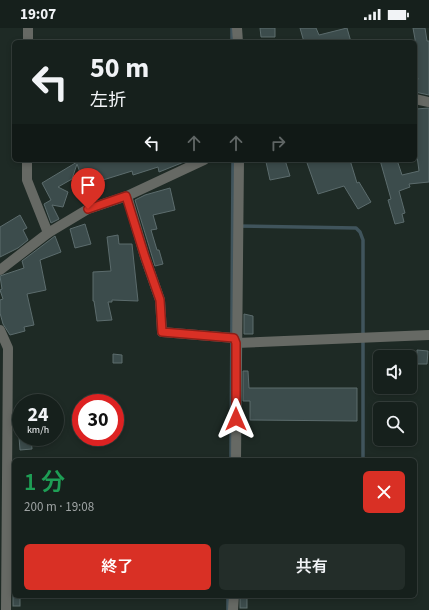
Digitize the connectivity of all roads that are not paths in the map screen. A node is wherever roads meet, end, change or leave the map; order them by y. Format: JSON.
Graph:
{"nodes":[{"id":1,"x":28,"y":28,"type":"edge"},
{"id":2,"x":237,"y":28,"type":"edge"},
{"id":3,"x":28,"y":40,"type":"edge"},
{"id":4,"x":238,"y":40,"type":"edge"},
{"id":5,"x":417,"y":99,"type":"edge"},
{"id":6,"x":429,"y":102,"type":"edge"},
{"id":7,"x":28,"y":162,"type":"edge"},
{"id":8,"x":200,"y":162,"type":"edge"},
{"id":9,"x":239,"y":162,"type":"edge"},
{"id":10,"x":126,"y":196,"type":"junction"},
{"id":11,"x":48,"y":233,"type":"junction"},
{"id":12,"x":0,"y":270,"type":"edge"},
{"id":13,"x":0,"y":330,"type":"edge"},
{"id":14,"x":429,"y":335,"type":"edge"},
{"id":15,"x":232,"y":339,"type":"junction"},
{"id":16,"x":236,"y":458,"type":"edge"},
{"id":17,"x":234,"y":598,"type":"edge"},
{"id":18,"x":6,"y":610,"type":"edge"},
{"id":19,"x":233,"y":610,"type":"edge"}],
"edges":[{"from":1,"to":3,"type":"street"},
{"from":2,"to":4,"type":"street"},
{"from":5,"to":6,"type":"street"},
{"from":7,"to":11,"type":"street"},
{"from":8,"to":10,"type":"street"},
{"from":9,"to":15,"type":"street"},
{"from":10,"to":11,"type":"street"},
{"from":10,"to":15,"type":"street"},
{"from":11,"to":12,"type":"street"},
{"from":13,"to":18,"type":"street"},
{"from":14,"to":15,"type":"street"},
{"from":15,"to":16,"type":"street"},
{"from":17,"to":19,"type":"street"}]}
